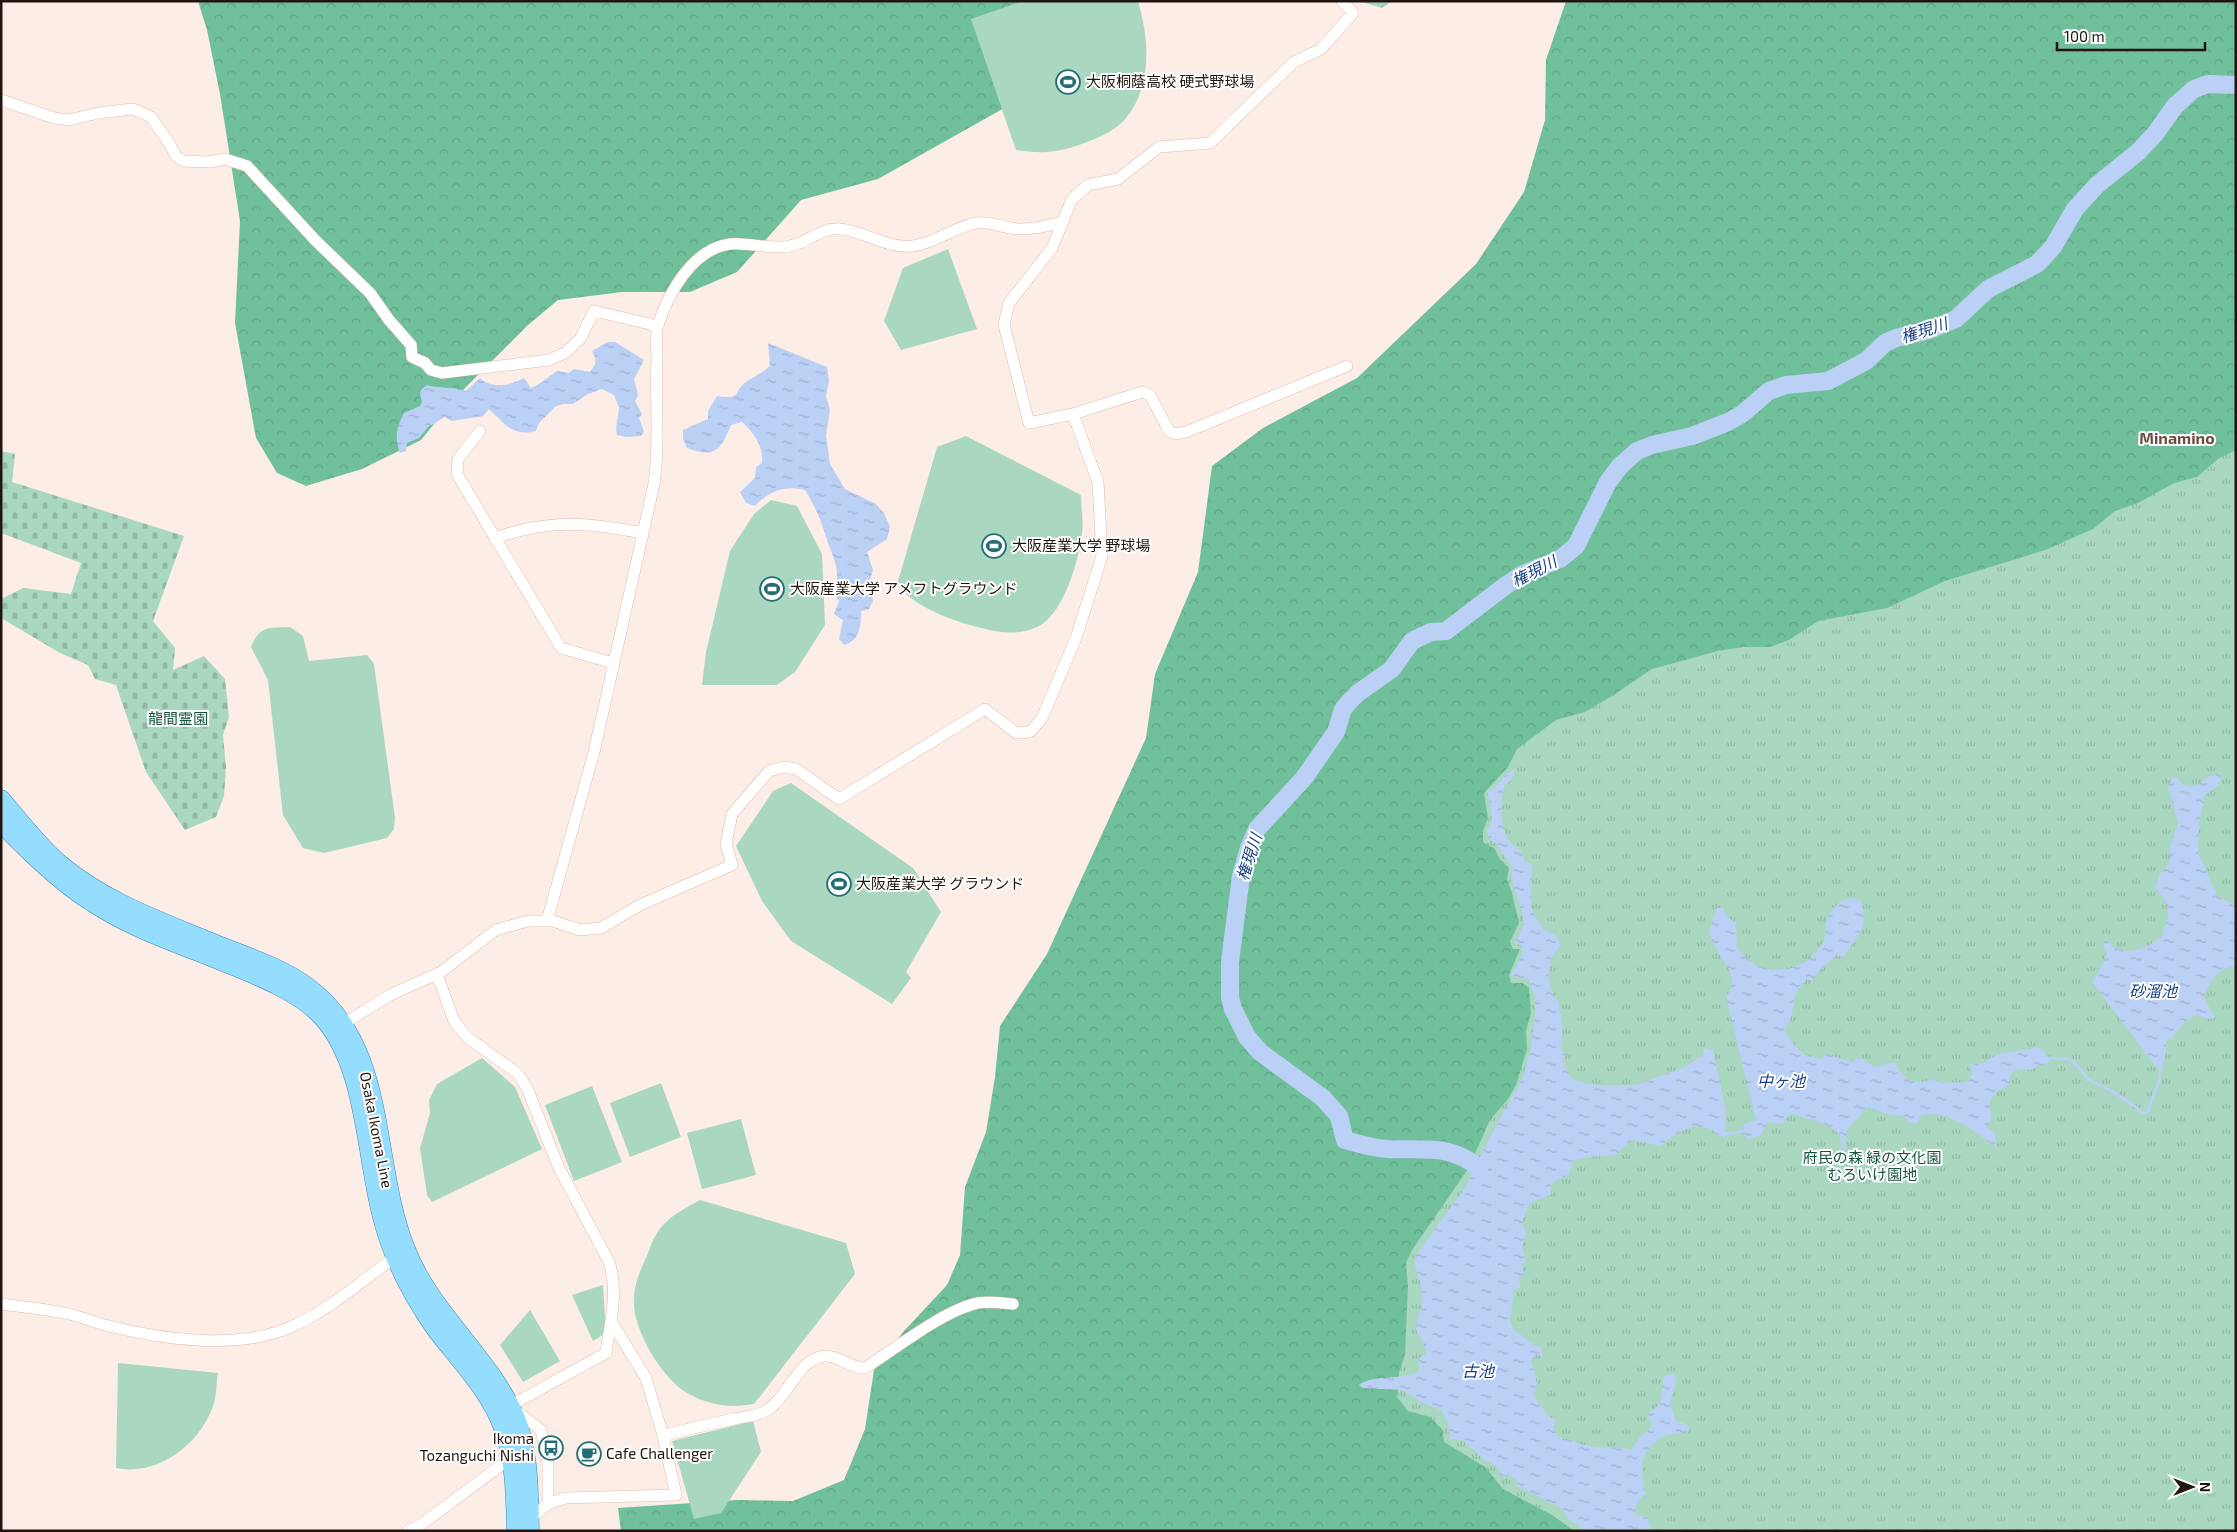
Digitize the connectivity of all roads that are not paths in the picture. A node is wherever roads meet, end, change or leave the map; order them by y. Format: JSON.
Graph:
{"nodes":[{"id":1,"x":1342,"y":1,"type":"edge"},
{"id":2,"x":1,"y":100,"type":"edge"},
{"id":3,"x":1063,"y":222,"type":"junction"},
{"id":4,"x":657,"y":328,"type":"junction"},
{"id":5,"x":1347,"y":366,"type":"dead end"},
{"id":6,"x":1073,"y":414,"type":"junction"},
{"id":7,"x":480,"y":431,"type":"dead end"},
{"id":8,"x":643,"y":533,"type":"junction"},
{"id":9,"x":494,"y":538,"type":"junction"},
{"id":10,"x":613,"y":663,"type":"junction"},
{"id":11,"x":1,"y":800,"type":"edge"},
{"id":12,"x":1,"y":822,"type":"edge"},
{"id":13,"x":547,"y":920,"type":"junction"},
{"id":14,"x":437,"y":974,"type":"junction"},
{"id":15,"x":343,"y":1024,"type":"junction"},
{"id":16,"x":395,"y":1257,"type":"junction"},
{"id":17,"x":1,"y":1304,"type":"edge"},
{"id":18,"x":1013,"y":1304,"type":"dead end"},
{"id":19,"x":611,"y":1321,"type":"junction"},
{"id":20,"x":510,"y":1406,"type":"junction"},
{"id":21,"x":663,"y":1436,"type":"junction"},
{"id":22,"x":511,"y":1458,"type":"junction"},
{"id":23,"x":548,"y":1504,"type":"junction"},
{"id":24,"x":530,"y":1525,"type":"edge"},
{"id":25,"x":408,"y":1531,"type":"edge"},
{"id":26,"x":516,"y":1531,"type":"edge"}],
"edges":[{"from":1,"to":3,"type":"street"},
{"from":2,"to":4,"type":"street"},
{"from":3,"to":4,"type":"street"},
{"from":3,"to":6,"type":"street"},
{"from":4,"to":8,"type":"street"},
{"from":5,"to":6,"type":"street"},
{"from":6,"to":13,"type":"street"},
{"from":7,"to":9,"type":"street"},
{"from":8,"to":9,"type":"street"},
{"from":8,"to":10,"type":"street"},
{"from":9,"to":10,"type":"street"},
{"from":10,"to":13,"type":"street"},
{"from":11,"to":15,"type":"main road","name":"Osaka Ikoma Line"},
{"from":12,"to":16,"type":"main road","name":"Osaka Ikoma Line"},
{"from":13,"to":14,"type":"street"},
{"from":14,"to":15,"type":"street"},
{"from":14,"to":19,"type":"street"},
{"from":15,"to":20,"type":"main road","name":"Osaka Ikoma Line"},
{"from":16,"to":17,"type":"street"},
{"from":16,"to":22,"type":"main road","name":"Osaka Ikoma Line"},
{"from":18,"to":21,"type":"street"},
{"from":19,"to":20,"type":"street"},
{"from":19,"to":21,"type":"street"},
{"from":20,"to":23,"type":"street"},
{"from":20,"to":24,"type":"main road","name":"Osaka Ikoma Line"},
{"from":21,"to":23,"type":"street"},
{"from":22,"to":25,"type":"street"},
{"from":22,"to":26,"type":"main road","name":"Osaka Ikoma Line"},
{"from":23,"to":24,"type":"street"}]}
